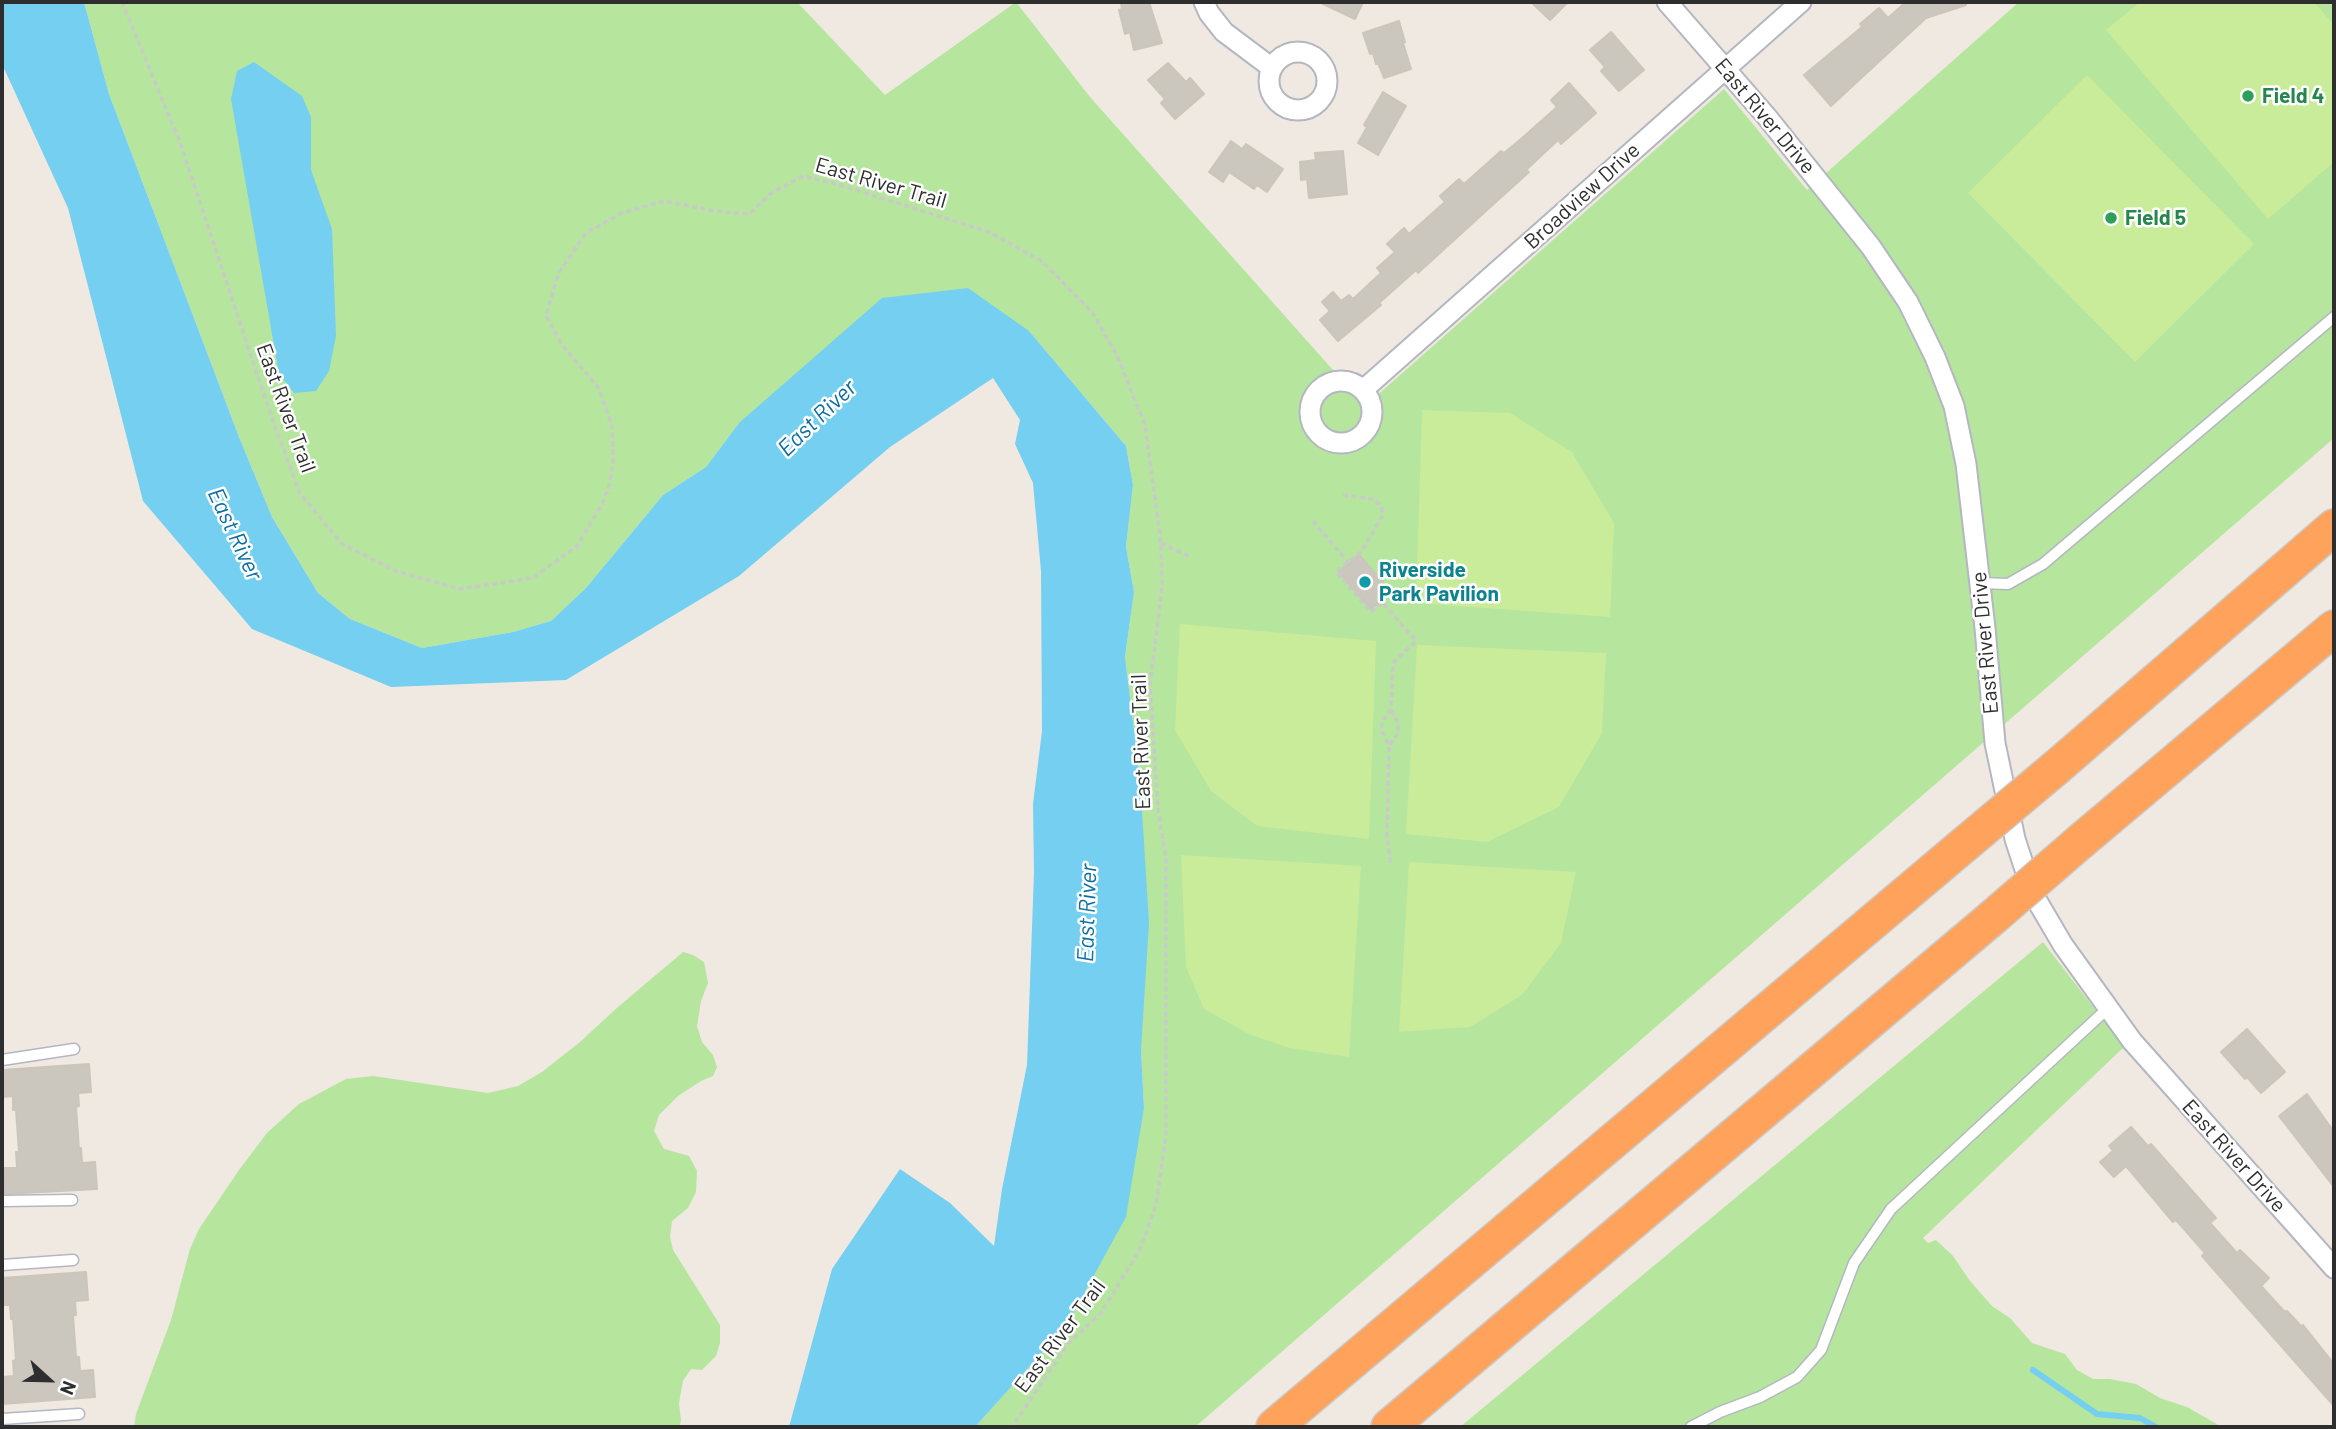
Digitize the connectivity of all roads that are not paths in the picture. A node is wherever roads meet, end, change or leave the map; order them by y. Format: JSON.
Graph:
{"nodes":[{"id":1,"x":1204,"y":2,"type":"edge"},
{"id":2,"x":1667,"y":2,"type":"edge"},
{"id":3,"x":1801,"y":2,"type":"edge"},
{"id":4,"x":1272,"y":68,"type":"dead end"},
{"id":5,"x":1726,"y":69,"type":"junction"},
{"id":6,"x":2334,"y":317,"type":"edge"},
{"id":7,"x":1363,"y":390,"type":"dead end"},
{"id":8,"x":2334,"y":527,"type":"edge"},
{"id":9,"x":1980,"y":583,"type":"junction"},
{"id":10,"x":2334,"y":628,"type":"edge"},
{"id":11,"x":2107,"y":1009,"type":"junction"},
{"id":12,"x":74,"y":1049,"type":"dead end"},
{"id":13,"x":2,"y":1060,"type":"edge"},
{"id":14,"x":72,"y":1200,"type":"dead end"},
{"id":15,"x":2,"y":1201,"type":"edge"},
{"id":16,"x":73,"y":1260,"type":"dead end"},
{"id":17,"x":2,"y":1265,"type":"edge"},
{"id":18,"x":2334,"y":1268,"type":"edge"},
{"id":19,"x":79,"y":1414,"type":"dead end"},
{"id":20,"x":2,"y":1419,"type":"edge"},
{"id":21,"x":1274,"y":1427,"type":"edge"},
{"id":22,"x":1390,"y":1427,"type":"edge"},
{"id":23,"x":1691,"y":1427,"type":"edge"}],
"edges":[{"from":1,"to":4,"type":"street"},
{"from":2,"to":5,"type":"street","name":"East River Drive"},
{"from":3,"to":5,"type":"street","name":"Broadview Drive"},
{"from":5,"to":7,"type":"street","name":"Broadview Drive"},
{"from":5,"to":9,"type":"street","name":"East River Drive"},
{"from":6,"to":9,"type":"lane"},
{"from":8,"to":21,"type":"highway","bridge":true},
{"from":9,"to":11,"type":"street","name":"East River Drive"},
{"from":10,"to":22,"type":"highway","bridge":true},
{"from":11,"to":18,"type":"street","name":"East River Drive"},
{"from":11,"to":23,"type":"lane"},
{"from":12,"to":13,"type":"lane"},
{"from":14,"to":15,"type":"lane"},
{"from":16,"to":17,"type":"lane"},
{"from":19,"to":20,"type":"lane"}]}
